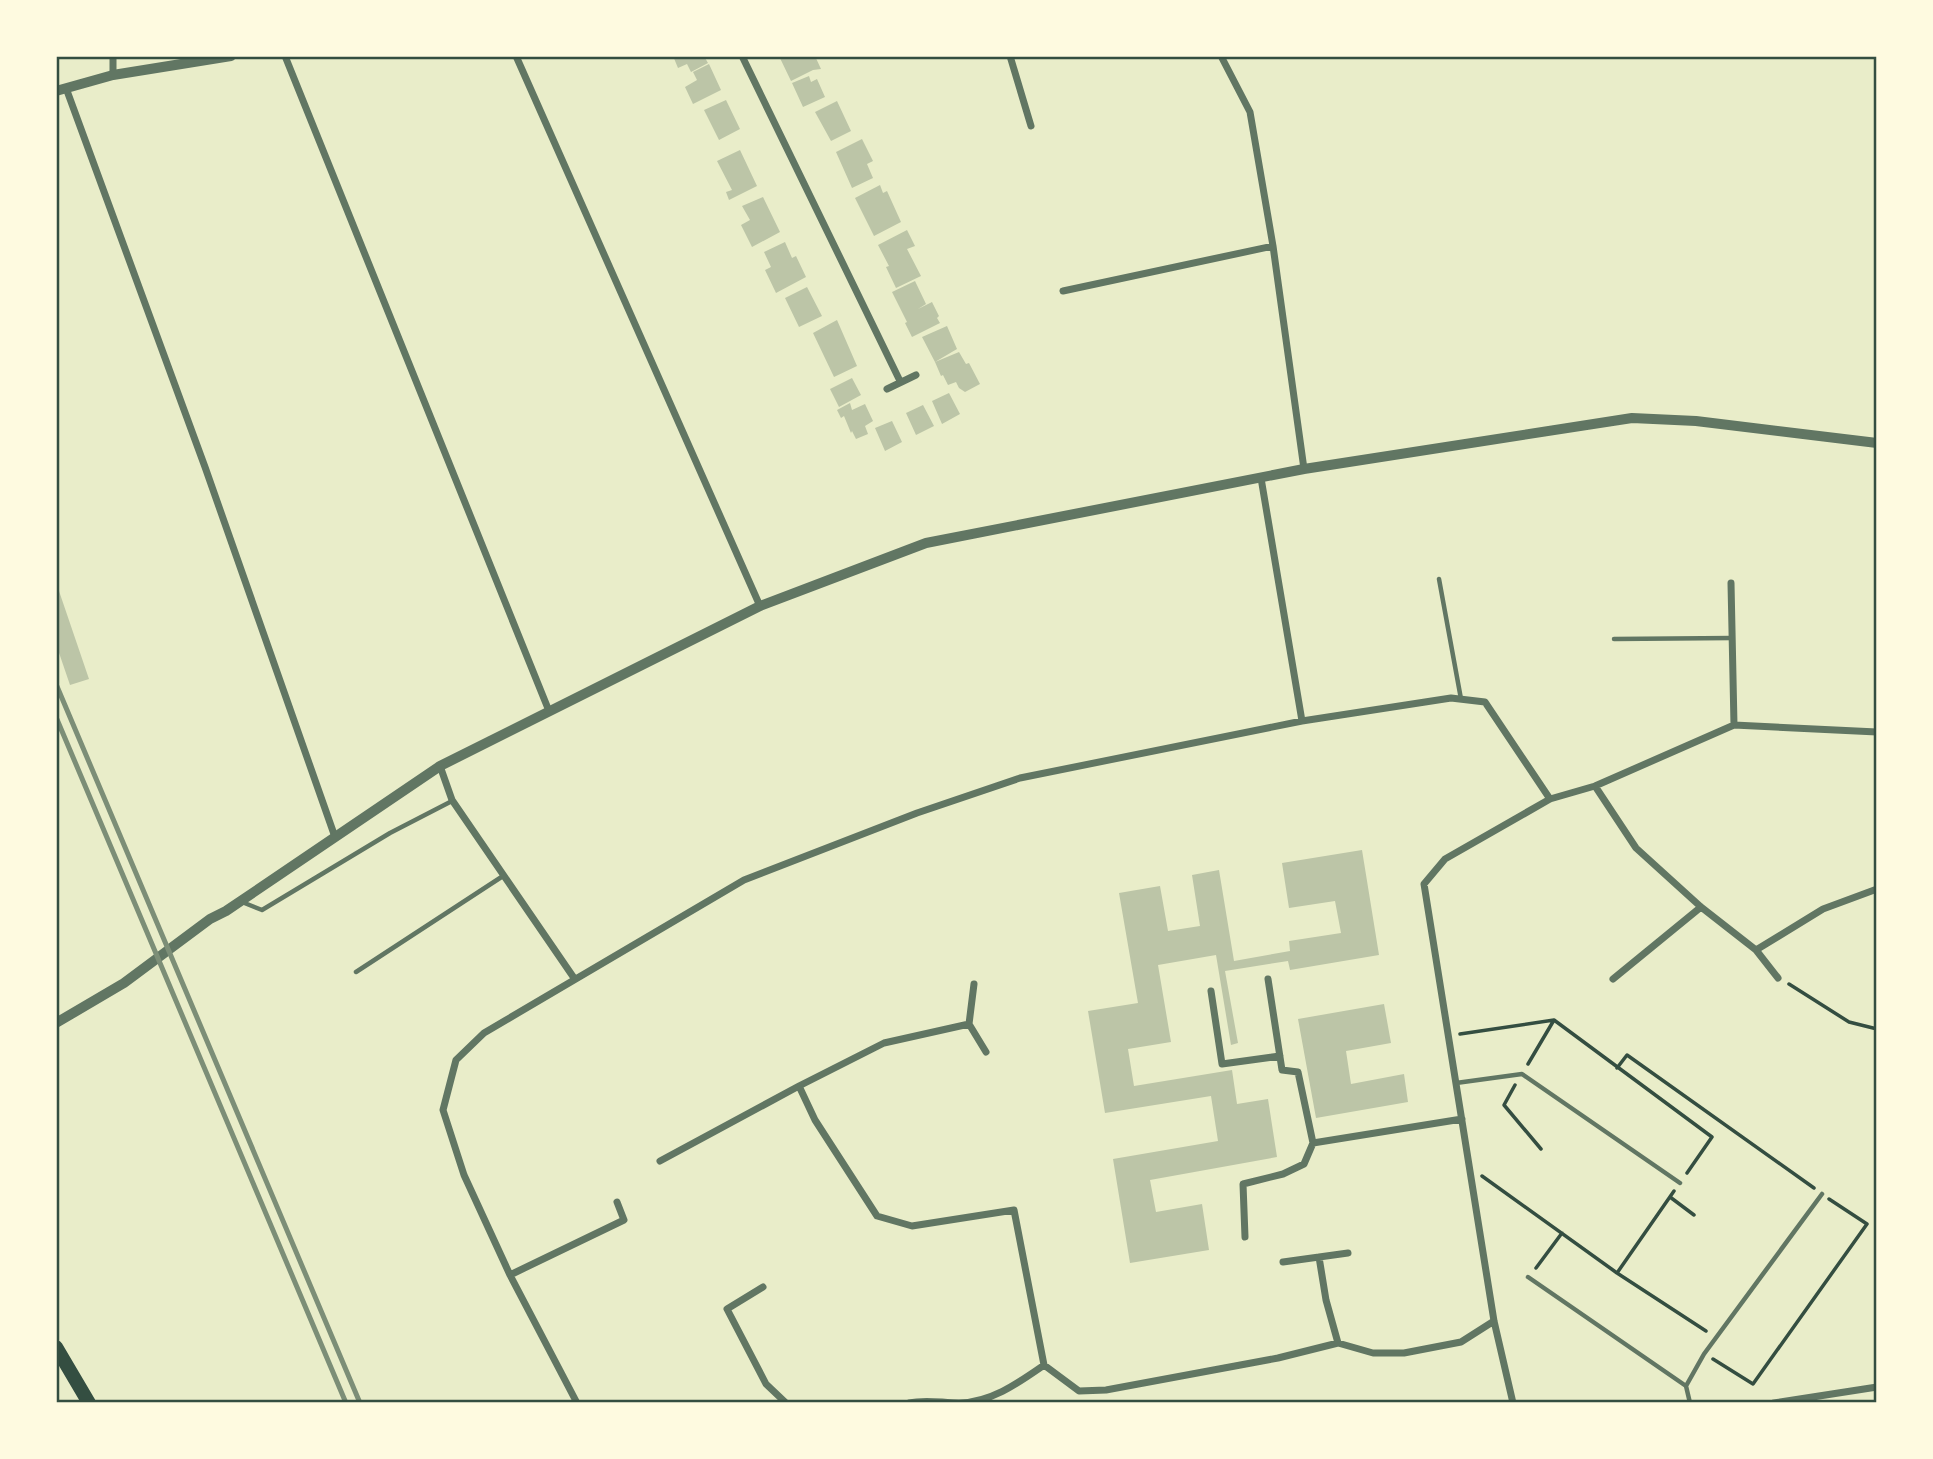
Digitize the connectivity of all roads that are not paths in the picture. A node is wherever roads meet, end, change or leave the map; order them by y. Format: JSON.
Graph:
{"nodes":[{"id":1,"x":113,"y":56,"type":"edge"},
{"id":2,"x":231,"y":56,"type":"edge"},
{"id":3,"x":285,"y":56,"type":"edge"},
{"id":4,"x":516,"y":56,"type":"edge"},
{"id":5,"x":742,"y":56,"type":"edge"},
{"id":6,"x":1010,"y":56,"type":"edge"},
{"id":7,"x":1220,"y":56,"type":"edge"},
{"id":8,"x":113,"y":75,"type":"junction"},
{"id":9,"x":61,"y":90,"type":"edge"},
{"id":10,"x":1031,"y":126,"type":"dead end"},
{"id":11,"x":1273,"y":246,"type":"junction"},
{"id":12,"x":1063,"y":291,"type":"dead end"},
{"id":13,"x":916,"y":375,"type":"dead end"},
{"id":14,"x":900,"y":381,"type":"junction"},
{"id":15,"x":887,"y":389,"type":"dead end"},
{"id":16,"x":1877,"y":443,"type":"edge"},
{"id":17,"x":1304,"y":469,"type":"junction"},
{"id":18,"x":1261,"y":478,"type":"junction"},
{"id":19,"x":1439,"y":579,"type":"dead end"},
{"id":20,"x":1731,"y":583,"type":"dead end"},
{"id":21,"x":760,"y":606,"type":"junction"},
{"id":22,"x":1732,"y":638,"type":"junction"},
{"id":23,"x":1614,"y":639,"type":"dead end"},
{"id":24,"x":1461,"y":699,"type":"junction"},
{"id":25,"x":549,"y":711,"type":"junction"},
{"id":26,"x":1302,"y":721,"type":"junction"},
{"id":27,"x":1734,"y":725,"type":"junction"},
{"id":28,"x":1877,"y":732,"type":"edge"},
{"id":29,"x":440,"y":766,"type":"junction"},
{"id":30,"x":1595,"y":786,"type":"junction"},
{"id":31,"x":1550,"y":799,"type":"junction"},
{"id":32,"x":453,"y":800,"type":"junction"},
{"id":33,"x":335,"y":837,"type":"junction"},
{"id":34,"x":504,"y":875,"type":"junction"},
{"id":35,"x":1877,"y":889,"type":"edge"},
{"id":36,"x":240,"y":901,"type":"junction"},
{"id":37,"x":1701,"y":906,"type":"junction"},
{"id":38,"x":1756,"y":950,"type":"junction"},
{"id":39,"x":356,"y":972,"type":"dead end"},
{"id":40,"x":574,"y":978,"type":"junction"},
{"id":41,"x":1778,"y":978,"type":"road end"},
{"id":42,"x":1268,"y":979,"type":"dead end"},
{"id":43,"x":1613,"y":979,"type":"dead end"},
{"id":44,"x":974,"y":984,"type":"dead end"},
{"id":45,"x":1211,"y":992,"type":"dead end"},
{"id":46,"x":56,"y":1023,"type":"edge"},
{"id":47,"x":969,"y":1024,"type":"junction"},
{"id":48,"x":986,"y":1052,"type":"dead end"},
{"id":49,"x":1280,"y":1056,"type":"junction"},
{"id":50,"x":1456,"y":1083,"type":"junction"},
{"id":51,"x":799,"y":1086,"type":"junction"},
{"id":52,"x":1462,"y":1119,"type":"junction"},
{"id":53,"x":1313,"y":1143,"type":"junction"},
{"id":54,"x":660,"y":1161,"type":"dead end"},
{"id":55,"x":1680,"y":1183,"type":"road end"},
{"id":56,"x":1822,"y":1194,"type":"road end"},
{"id":57,"x":617,"y":1202,"type":"dead end"},
{"id":58,"x":1245,"y":1237,"type":"dead end"},
{"id":59,"x":1348,"y":1252,"type":"dead end"},
{"id":60,"x":1319,"y":1258,"type":"junction"},
{"id":61,"x":1283,"y":1262,"type":"dead end"},
{"id":62,"x":510,"y":1275,"type":"junction"},
{"id":63,"x":1528,"y":1278,"type":"road end"},
{"id":64,"x":763,"y":1287,"type":"dead end"},
{"id":65,"x":1494,"y":1321,"type":"junction"},
{"id":66,"x":1338,"y":1343,"type":"junction"},
{"id":67,"x":56,"y":1347,"type":"edge"},
{"id":68,"x":1044,"y":1365,"type":"junction"},
{"id":69,"x":1686,"y":1386,"type":"junction"},
{"id":70,"x":1877,"y":1387,"type":"edge"},
{"id":71,"x":1800,"y":1401,"type":"edge"},
{"id":72,"x":89,"y":1403,"type":"edge"},
{"id":73,"x":577,"y":1403,"type":"edge"},
{"id":74,"x":786,"y":1403,"type":"edge"},
{"id":75,"x":909,"y":1403,"type":"edge"},
{"id":76,"x":1513,"y":1403,"type":"edge"},
{"id":77,"x":1690,"y":1403,"type":"edge"},
{"id":78,"x":1774,"y":1403,"type":"edge"}],
"edges":[{"from":1,"to":8,"type":"street"},
{"from":2,"to":8,"type":"street"},
{"from":3,"to":25,"type":"street"},
{"from":4,"to":21,"type":"street"},
{"from":5,"to":14,"type":"street"},
{"from":6,"to":10,"type":"street"},
{"from":7,"to":11,"type":"street"},
{"from":8,"to":9,"type":"street"},
{"from":9,"to":33,"type":"street"},
{"from":11,"to":12,"type":"street"},
{"from":11,"to":17,"type":"street"},
{"from":13,"to":14,"type":"street"},
{"from":14,"to":15,"type":"street"},
{"from":16,"to":17,"type":"street"},
{"from":17,"to":18,"type":"street"},
{"from":18,"to":21,"type":"street"},
{"from":18,"to":26,"type":"street"},
{"from":19,"to":24,"type":"lane"},
{"from":20,"to":22,"type":"street"},
{"from":21,"to":25,"type":"street"},
{"from":22,"to":23,"type":"lane"},
{"from":22,"to":27,"type":"street"},
{"from":24,"to":26,"type":"street"},
{"from":24,"to":31,"type":"street"},
{"from":25,"to":29,"type":"street"},
{"from":26,"to":40,"type":"street"},
{"from":27,"to":28,"type":"street"},
{"from":27,"to":30,"type":"street"},
{"from":29,"to":32,"type":"street"},
{"from":29,"to":33,"type":"street"},
{"from":30,"to":31,"type":"street"},
{"from":30,"to":37,"type":"street"},
{"from":31,"to":50,"type":"street"},
{"from":32,"to":34,"type":"street"},
{"from":32,"to":36,"type":"lane"},
{"from":33,"to":36,"type":"street"},
{"from":34,"to":39,"type":"lane"},
{"from":34,"to":40,"type":"street"},
{"from":35,"to":38,"type":"street"},
{"from":36,"to":46,"type":"street"},
{"from":37,"to":38,"type":"street"},
{"from":37,"to":43,"type":"street"},
{"from":38,"to":41,"type":"street"},
{"from":40,"to":62,"type":"street"},
{"from":42,"to":49,"type":"street"},
{"from":44,"to":47,"type":"street"},
{"from":45,"to":49,"type":"street"},
{"from":47,"to":48,"type":"street"},
{"from":47,"to":51,"type":"street"},
{"from":49,"to":53,"type":"street"},
{"from":50,"to":52,"type":"street"},
{"from":50,"to":55,"type":"lane"},
{"from":51,"to":54,"type":"street"},
{"from":51,"to":68,"type":"street"},
{"from":52,"to":53,"type":"street"},
{"from":52,"to":65,"type":"street"},
{"from":53,"to":58,"type":"street"},
{"from":56,"to":69,"type":"lane"},
{"from":57,"to":62,"type":"street"},
{"from":59,"to":60,"type":"street"},
{"from":60,"to":61,"type":"street"},
{"from":60,"to":66,"type":"street"},
{"from":62,"to":73,"type":"street"},
{"from":63,"to":69,"type":"lane"},
{"from":64,"to":74,"type":"street"},
{"from":65,"to":66,"type":"street"},
{"from":65,"to":76,"type":"street"},
{"from":66,"to":68,"type":"street"},
{"from":67,"to":72,"type":"highway"},
{"from":68,"to":75,"type":"street"},
{"from":69,"to":77,"type":"lane"},
{"from":70,"to":71,"type":"street"},
{"from":71,"to":78,"type":"street"}]}
